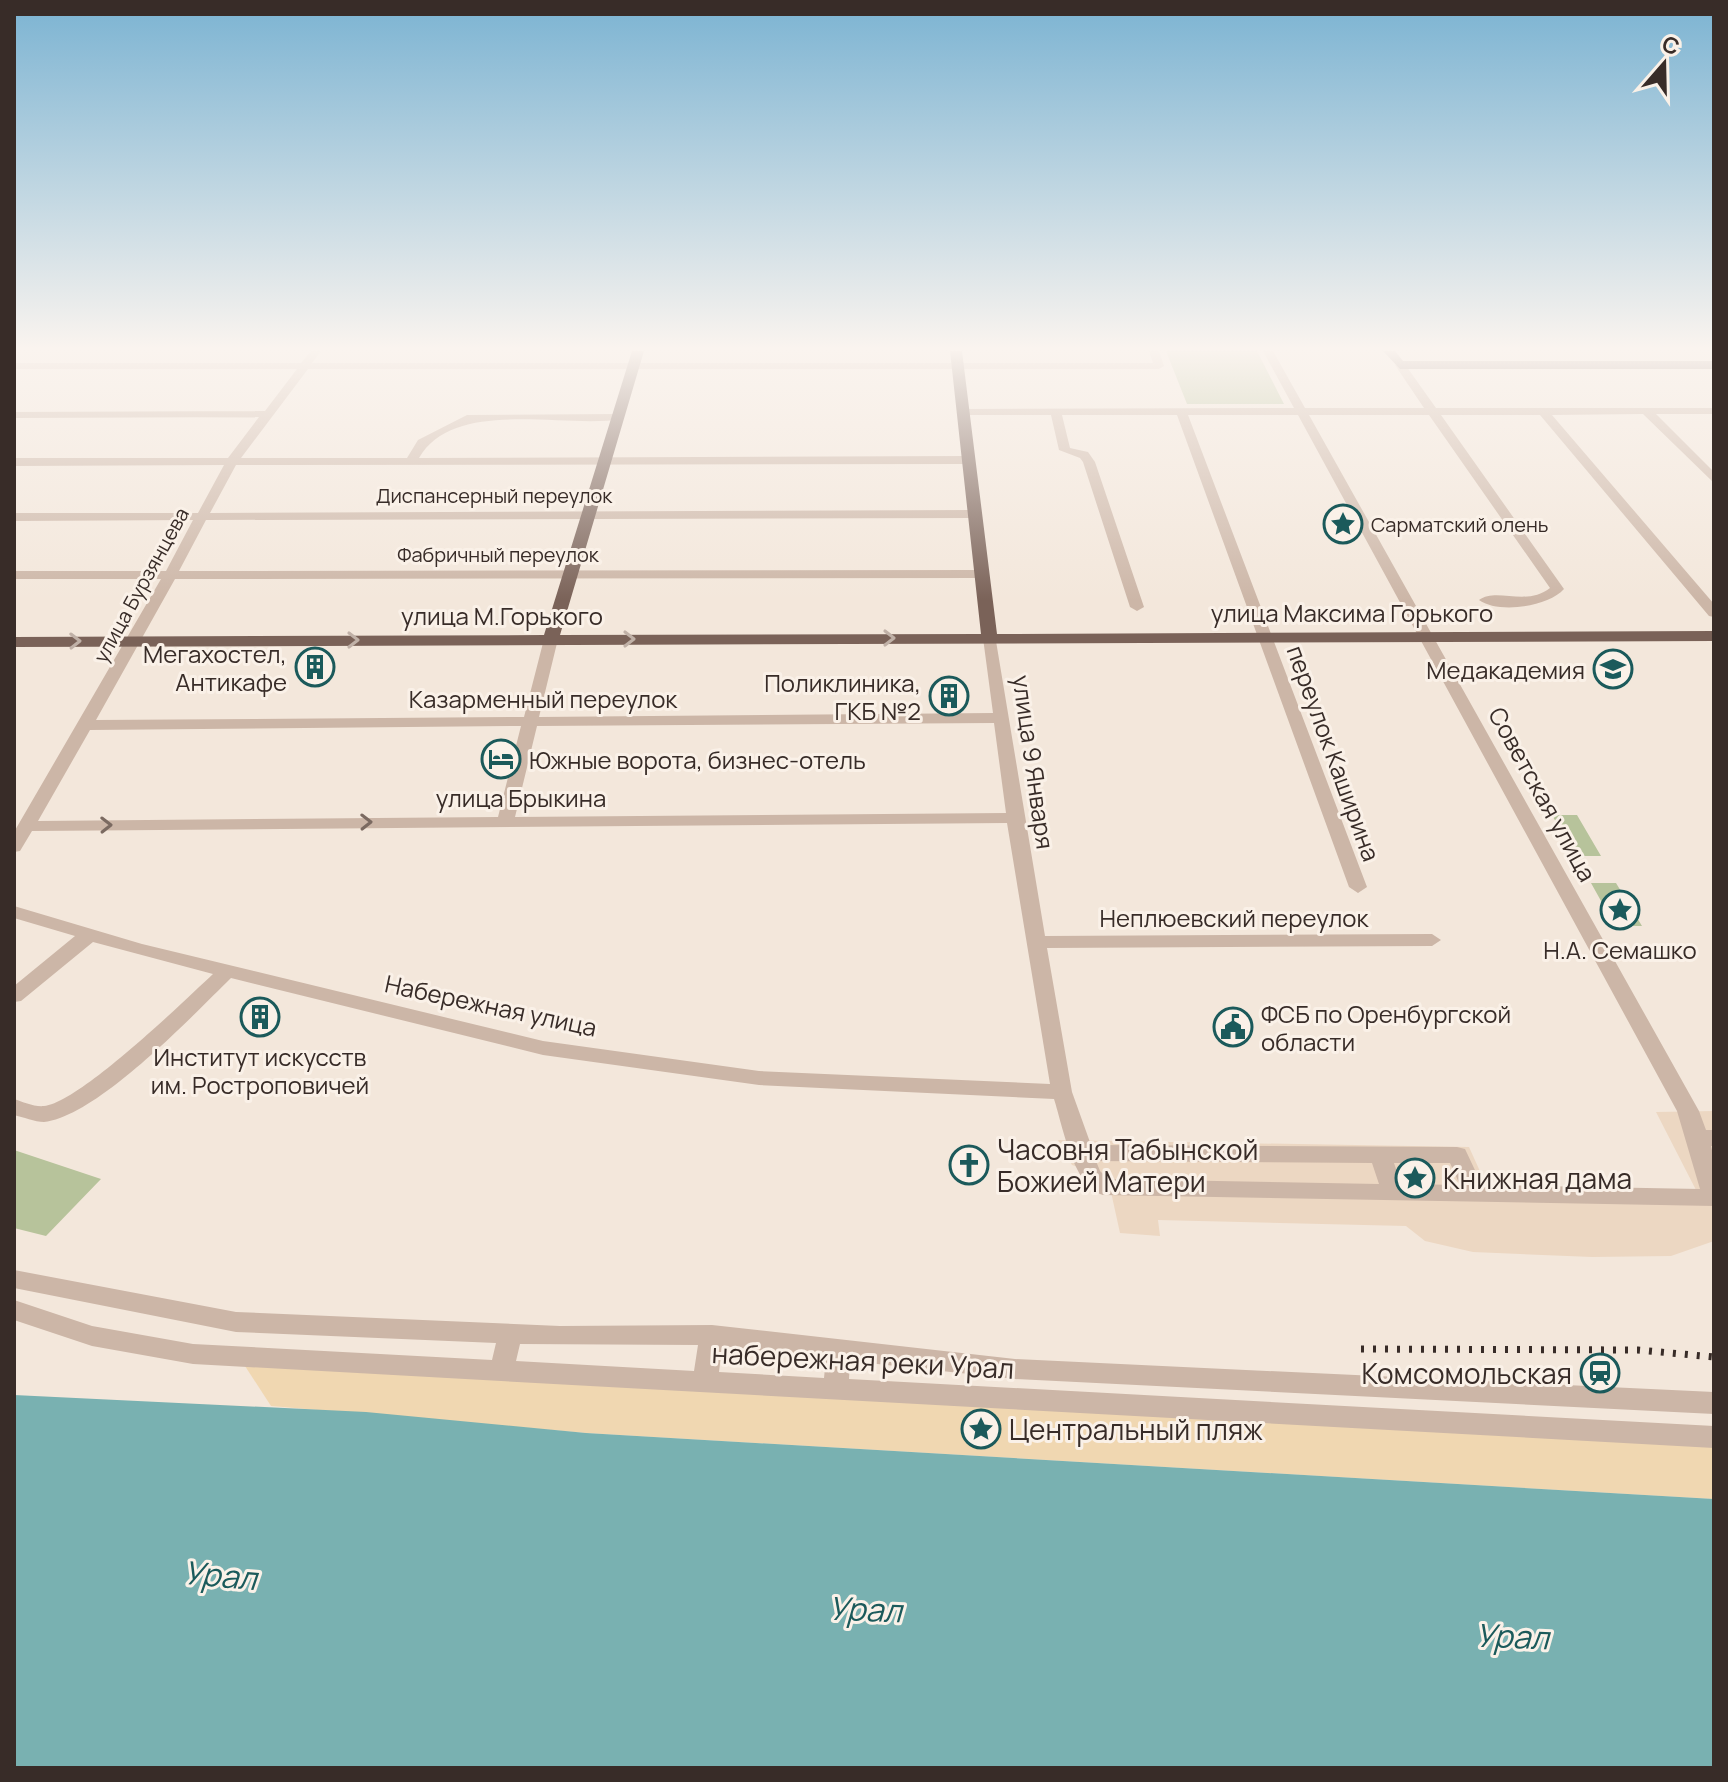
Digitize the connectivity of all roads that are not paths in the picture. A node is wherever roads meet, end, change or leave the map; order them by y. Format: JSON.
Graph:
{"nodes":[{"id":1,"x":252,"y":434,"type":"edge"},
{"id":2,"x":437,"y":434,"type":"edge"},
{"id":3,"x":613,"y":434,"type":"edge"},
{"id":4,"x":965,"y":434,"type":"edge"},
{"id":5,"x":1061,"y":434,"type":"edge"},
{"id":6,"x":1190,"y":434,"type":"edge"},
{"id":7,"x":1315,"y":434,"type":"edge"},
{"id":8,"x":1449,"y":434,"type":"edge"},
{"id":9,"x":1563,"y":434,"type":"edge"},
{"id":10,"x":1669,"y":434,"type":"edge"},
{"id":11,"x":967,"y":460,"type":"junction"},
{"id":12,"x":1694,"y":460,"type":"junction"},
{"id":13,"x":1714,"y":460,"type":"edge"},
{"id":14,"x":232,"y":461,"type":"junction"},
{"id":15,"x":411,"y":461,"type":"junction"},
{"id":16,"x":606,"y":461,"type":"junction"},
{"id":17,"x":14,"y":462,"type":"edge"},
{"id":18,"x":1714,"y":479,"type":"edge"},
{"id":19,"x":974,"y":514,"type":"junction"},
{"id":20,"x":203,"y":515,"type":"junction"},
{"id":21,"x":591,"y":515,"type":"junction"},
{"id":22,"x":14,"y":517,"type":"edge"},
{"id":23,"x":170,"y":574,"type":"junction"},
{"id":24,"x":573,"y":574,"type":"junction"},
{"id":25,"x":982,"y":574,"type":"junction"},
{"id":26,"x":14,"y":575,"type":"edge"},
{"id":27,"x":1486,"y":600,"type":"dead end"},
{"id":28,"x":1137,"y":607,"type":"dead end"},
{"id":29,"x":1714,"y":613,"type":"edge"},
{"id":30,"x":1425,"y":635,"type":"junction"},
{"id":31,"x":1265,"y":636,"type":"junction"},
{"id":32,"x":1714,"y":636,"type":"edge"},
{"id":33,"x":990,"y":638,"type":"junction"},
{"id":34,"x":551,"y":639,"type":"junction"},
{"id":35,"x":135,"y":640,"type":"junction"},
{"id":36,"x":14,"y":642,"type":"edge"},
{"id":37,"x":1001,"y":718,"type":"junction"},
{"id":38,"x":532,"y":723,"type":"junction"},
{"id":39,"x":86,"y":725,"type":"junction"},
{"id":40,"x":1015,"y":818,"type":"junction"},
{"id":41,"x":506,"y":820,"type":"junction"},
{"id":42,"x":28,"y":826,"type":"junction"},
{"id":43,"x":14,"y":847,"type":"edge"},
{"id":44,"x":1358,"y":887,"type":"dead end"},
{"id":45,"x":14,"y":912,"type":"edge"},
{"id":46,"x":89,"y":935,"type":"junction"},
{"id":47,"x":1432,"y":940,"type":"dead end"},
{"id":48,"x":1036,"y":942,"type":"junction"},
{"id":49,"x":227,"y":971,"type":"junction"},
{"id":50,"x":14,"y":996,"type":"edge"},
{"id":51,"x":1062,"y":1092,"type":"junction"},
{"id":52,"x":14,"y":1107,"type":"edge"},
{"id":53,"x":1706,"y":1138,"type":"edge"},
{"id":54,"x":1082,"y":1153,"type":"junction"},
{"id":55,"x":1201,"y":1153,"type":"junction"},
{"id":56,"x":1260,"y":1154,"type":"junction"},
{"id":57,"x":1380,"y":1155,"type":"junction"},
{"id":58,"x":1208,"y":1189,"type":"junction"},
{"id":59,"x":1268,"y":1190,"type":"junction"},
{"id":60,"x":1393,"y":1193,"type":"junction"},
{"id":61,"x":1475,"y":1194,"type":"junction"},
{"id":62,"x":14,"y":1279,"type":"edge"},
{"id":63,"x":14,"y":1310,"type":"edge"},
{"id":64,"x":236,"y":1322,"type":"junction"},
{"id":65,"x":373,"y":1330,"type":"junction"},
{"id":66,"x":511,"y":1334,"type":"junction"},
{"id":67,"x":712,"y":1335,"type":"junction"},
{"id":68,"x":839,"y":1349,"type":"junction"},
{"id":69,"x":219,"y":1353,"type":"junction"},
{"id":70,"x":361,"y":1363,"type":"junction"},
{"id":71,"x":501,"y":1371,"type":"junction"},
{"id":72,"x":1132,"y":1375,"type":"junction"},
{"id":73,"x":705,"y":1381,"type":"junction"},
{"id":74,"x":1309,"y":1381,"type":"junction"},
{"id":75,"x":836,"y":1389,"type":"junction"},
{"id":76,"x":1611,"y":1398,"type":"junction"},
{"id":77,"x":1714,"y":1403,"type":"edge"},
{"id":78,"x":1136,"y":1404,"type":"junction"},
{"id":79,"x":1315,"y":1412,"type":"junction"},
{"id":80,"x":1623,"y":1431,"type":"junction"},
{"id":81,"x":1714,"y":1437,"type":"edge"}],
"edges":[{"from":1,"to":14,"type":"street","name":"улица Бурзянцева"},
{"from":2,"to":15,"type":"street"},
{"from":3,"to":16,"type":"main road"},
{"from":4,"to":11,"type":"main road","name":"улица 9 Января"},
{"from":5,"to":28,"type":"street"},
{"from":6,"to":31,"type":"street","name":"переулок Каширина"},
{"from":7,"to":30,"type":"street","name":"Советская улица"},
{"from":8,"to":27,"type":"street"},
{"from":9,"to":29,"type":"street"},
{"from":10,"to":12,"type":"street"},
{"from":11,"to":16,"type":"street"},
{"from":11,"to":19,"type":"main road","name":"улица 9 Января"},
{"from":12,"to":13,"type":"street"},
{"from":12,"to":18,"type":"street"},
{"from":14,"to":15,"type":"street"},
{"from":14,"to":17,"type":"street"},
{"from":14,"to":20,"type":"street","name":"улица Бурзянцева"},
{"from":15,"to":16,"type":"street"},
{"from":16,"to":21,"type":"main road"},
{"from":19,"to":21,"type":"street","name":"Диспансерный переулок"},
{"from":19,"to":25,"type":"main road","name":"улица 9 Января"},
{"from":20,"to":21,"type":"street","name":"Диспансерный переулок"},
{"from":20,"to":22,"type":"street","name":"Диспансерный переулок"},
{"from":20,"to":23,"type":"street","name":"улица Бурзянцева"},
{"from":21,"to":24,"type":"main road"},
{"from":23,"to":24,"type":"street","name":"Фабричный переулок"},
{"from":23,"to":26,"type":"street","name":"Фабричный переулок"},
{"from":23,"to":35,"type":"street","name":"улица Бурзянцева"},
{"from":24,"to":25,"type":"street","name":"Фабричный переулок"},
{"from":24,"to":34,"type":"main road"},
{"from":25,"to":33,"type":"main road","name":"улица 9 Января"},
{"from":30,"to":31,"type":"main road","name":"улица Максима Горького"},
{"from":30,"to":32,"type":"main road","name":"улица Максима Горького"},
{"from":30,"to":53,"type":"street","name":"Советская улица"},
{"from":31,"to":33,"type":"main road","name":"улица Максима Горького"},
{"from":31,"to":44,"type":"street","name":"переулок Каширина"},
{"from":34,"to":33,"type":"main road","name":"улица М.Горького","one_way":true},
{"from":33,"to":37,"type":"street","name":"улица 9 Января"},
{"from":35,"to":34,"type":"main road","name":"улица М.Горького","one_way":true},
{"from":34,"to":38,"type":"street"},
{"from":36,"to":35,"type":"main road","name":"улица М.Горького","one_way":true},
{"from":35,"to":39,"type":"street","name":"улица Бурзянцева"},
{"from":37,"to":38,"type":"street","name":"Казарменный переулок"},
{"from":37,"to":40,"type":"street","name":"улица 9 Января"},
{"from":38,"to":39,"type":"street","name":"Казарменный переулок"},
{"from":38,"to":41,"type":"street"},
{"from":39,"to":42,"type":"street","name":"улица Бурзянцева"},
{"from":40,"to":41,"type":"street","name":"улица Брыкина"},
{"from":40,"to":48,"type":"street","name":"улица 9 Января"},
{"from":42,"to":41,"type":"street","name":"улица Брыкина","one_way":true},
{"from":42,"to":43,"type":"street","name":"улица Бурзянцева"},
{"from":45,"to":46,"type":"street","name":"Набережная улица"},
{"from":46,"to":49,"type":"street","name":"Набережная улица"},
{"from":46,"to":50,"type":"street"},
{"from":47,"to":48,"type":"street","name":"Неплюевский переулок"},
{"from":48,"to":51,"type":"street","name":"улица 9 Января"},
{"from":49,"to":51,"type":"street","name":"Набережная улица"},
{"from":49,"to":52,"type":"street"},
{"from":51,"to":54,"type":"street","name":"улица 9 Января"},
{"from":53,"to":61,"type":"street"},
{"from":54,"to":55,"type":"street"},
{"from":54,"to":58,"type":"street","name":"улица 9 Января"},
{"from":55,"to":56,"type":"street"},
{"from":55,"to":58,"type":"street"},
{"from":56,"to":57,"type":"street"},
{"from":56,"to":59,"type":"street"},
{"from":57,"to":60,"type":"street"},
{"from":57,"to":61,"type":"street"},
{"from":58,"to":59,"type":"street"},
{"from":59,"to":60,"type":"street"},
{"from":60,"to":61,"type":"street"},
{"from":62,"to":64,"type":"street","name":"набережная реки Урал"},
{"from":63,"to":69,"type":"street","name":"набережная реки Урал"},
{"from":64,"to":65,"type":"street","name":"набережная реки Урал"},
{"from":64,"to":69,"type":"street"},
{"from":65,"to":66,"type":"street","name":"набережная реки Урал"},
{"from":65,"to":70,"type":"street"},
{"from":66,"to":67,"type":"street","name":"набережная реки Урал"},
{"from":66,"to":71,"type":"street"},
{"from":67,"to":68,"type":"street","name":"набережная реки Урал"},
{"from":67,"to":73,"type":"street"},
{"from":68,"to":72,"type":"street","name":"набережная реки Урал"},
{"from":68,"to":75,"type":"street"},
{"from":69,"to":70,"type":"street","name":"набережная реки Урал"},
{"from":70,"to":71,"type":"street","name":"набережная реки Урал"},
{"from":71,"to":73,"type":"street","name":"набережная реки Урал"},
{"from":72,"to":74,"type":"street","name":"набережная реки Урал"},
{"from":72,"to":78,"type":"street"},
{"from":73,"to":75,"type":"street","name":"набережная реки Урал"},
{"from":74,"to":76,"type":"street","name":"набережная реки Урал"},
{"from":74,"to":79,"type":"street"},
{"from":75,"to":78,"type":"street","name":"набережная реки Урал"},
{"from":76,"to":77,"type":"street","name":"набережная реки Урал"},
{"from":76,"to":80,"type":"street"},
{"from":78,"to":79,"type":"street","name":"набережная реки Урал"},
{"from":79,"to":80,"type":"street","name":"набережная реки Урал"},
{"from":80,"to":81,"type":"street","name":"набережная реки Урал"}]}
